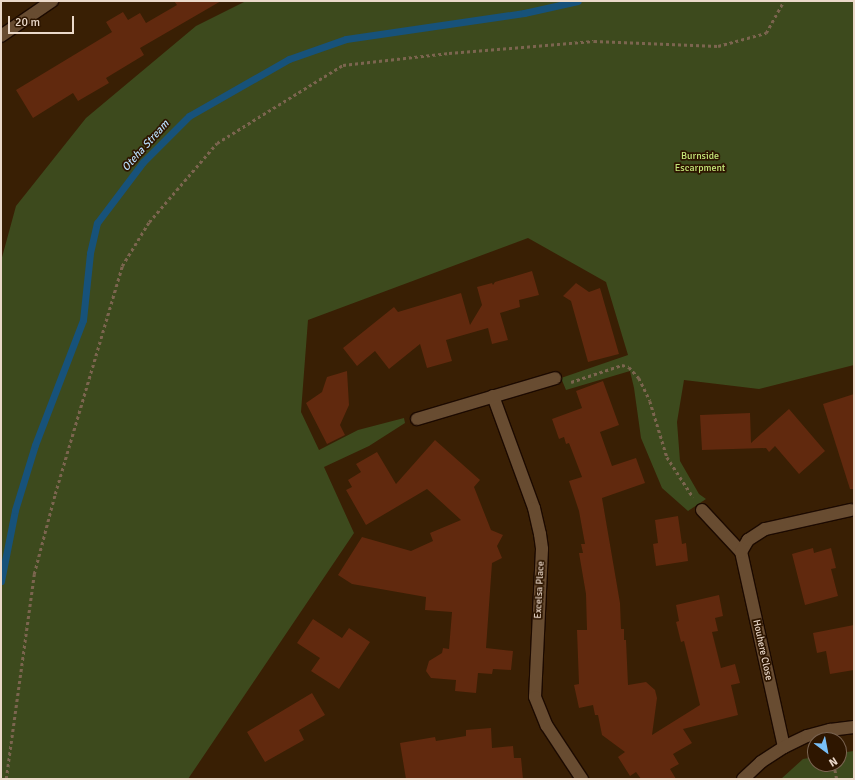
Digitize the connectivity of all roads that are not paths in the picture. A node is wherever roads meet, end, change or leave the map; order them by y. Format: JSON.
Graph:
{"nodes":[{"id":1,"x":52,"y":1,"type":"edge"},
{"id":2,"x":1,"y":36,"type":"edge"},
{"id":3,"x":555,"y":378,"type":"road end"},
{"id":4,"x":493,"y":396,"type":"junction"},
{"id":5,"x":417,"y":419,"type":"dead end"},
{"id":6,"x":702,"y":510,"type":"road end"},
{"id":7,"x":851,"y":510,"type":"dead end"},
{"id":8,"x":741,"y":552,"type":"junction"},
{"id":9,"x":854,"y":727,"type":"edge"},
{"id":10,"x":784,"y":747,"type":"junction"},
{"id":11,"x":582,"y":779,"type":"edge"},
{"id":12,"x":743,"y":779,"type":"edge"}],
"edges":[{"from":1,"to":2,"type":"street"},
{"from":3,"to":4,"type":"street"},
{"from":4,"to":5,"type":"street"},
{"from":4,"to":11,"type":"street","name":"Excelsa Place"},
{"from":6,"to":8,"type":"street"},
{"from":7,"to":8,"type":"street"},
{"from":8,"to":10,"type":"street","name":"Houhere Close"},
{"from":9,"to":10,"type":"street"},
{"from":10,"to":12,"type":"street"}]}
